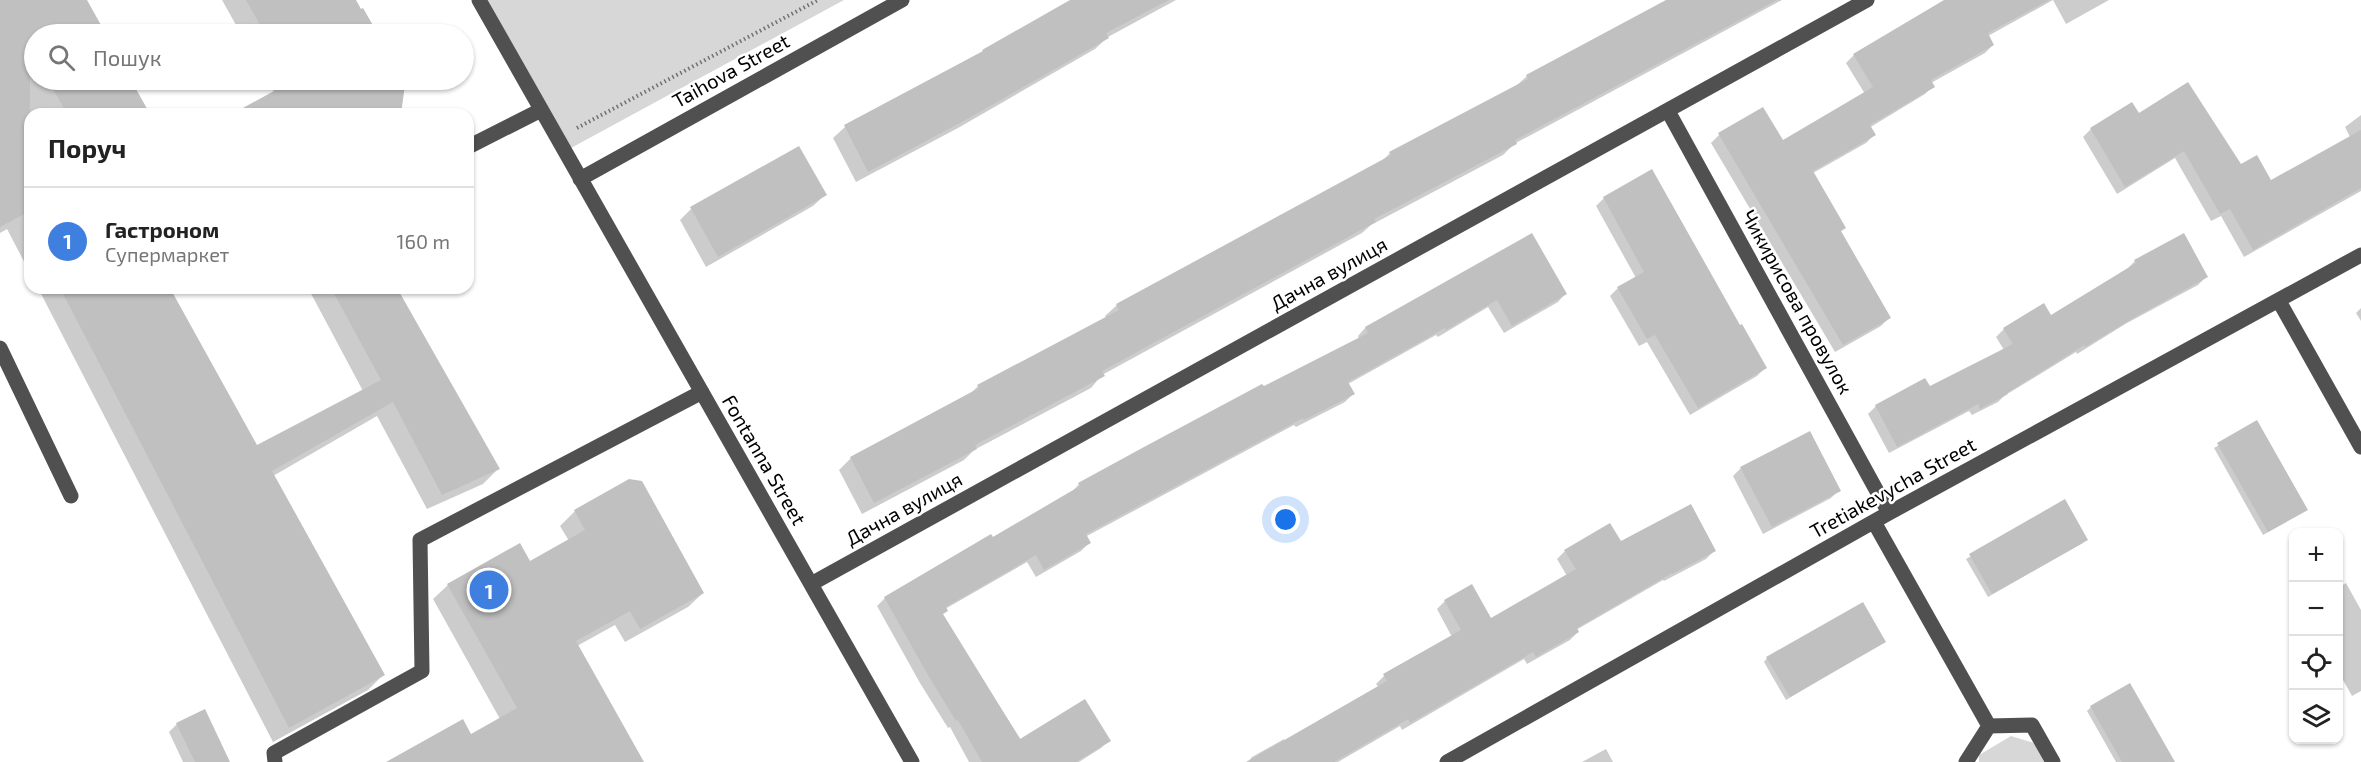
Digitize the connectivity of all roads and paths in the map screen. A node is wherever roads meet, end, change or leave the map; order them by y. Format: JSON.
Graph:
{"nodes":[{"id":1,"x":479,"y":0,"type":"edge"},
{"id":2,"x":818,"y":0,"type":"edge"},
{"id":3,"x":902,"y":0,"type":"edge"},
{"id":4,"x":1867,"y":0,"type":"edge"},
{"id":5,"x":541,"y":110,"type":"junction"},
{"id":6,"x":1668,"y":111,"type":"junction"},
{"id":7,"x":557,"y":138,"type":"junction"},
{"id":8,"x":474,"y":144,"type":"edge"},
{"id":9,"x":580,"y":179,"type":"junction"},
{"id":10,"x":2361,"y":255,"type":"edge"},
{"id":11,"x":2278,"y":301,"type":"junction"},
{"id":12,"x":0,"y":348,"type":"edge"},
{"id":13,"x":702,"y":392,"type":"junction"},
{"id":14,"x":2361,"y":447,"type":"edge"},
{"id":15,"x":71,"y":496,"type":"dead end"},
{"id":16,"x":1889,"y":513,"type":"junction"},
{"id":17,"x":1874,"y":522,"type":"junction"},
{"id":18,"x":811,"y":584,"type":"junction"},
{"id":19,"x":1989,"y":726,"type":"junction"},
{"id":20,"x":1452,"y":761,"type":"edge"},
{"id":21,"x":275,"y":762,"type":"edge"},
{"id":22,"x":912,"y":762,"type":"edge"},
{"id":23,"x":1966,"y":762,"type":"edge"},
{"id":24,"x":2053,"y":762,"type":"edge"}],
"edges":[{"from":1,"to":5,"type":"street","name":"Fontanna Street"},
{"from":2,"to":7,"type":"path"},
{"from":3,"to":9,"type":"street","name":"Taihova Street"},
{"from":4,"to":6,"type":"street","name":"Дачна вулиця"},
{"from":5,"to":7,"type":"street","name":"Fontanna Street"},
{"from":5,"to":8,"type":"street"},
{"from":6,"to":16,"type":"street","name":"Чикирисова провулок"},
{"from":6,"to":18,"type":"street","name":"Дачна вулиця"},
{"from":7,"to":9,"type":"street","name":"Fontanna Street"},
{"from":9,"to":13,"type":"street","name":"Fontanna Street"},
{"from":10,"to":11,"type":"street","name":"Tretiakevycha Street"},
{"from":11,"to":14,"type":"street"},
{"from":11,"to":16,"type":"street","name":"Tretiakevycha Street"},
{"from":12,"to":15,"type":"street"},
{"from":13,"to":18,"type":"street","name":"Fontanna Street"},
{"from":13,"to":21,"type":"street"},
{"from":16,"to":17,"type":"street","name":"Tretiakevycha Street"},
{"from":17,"to":19,"type":"street"},
{"from":17,"to":20,"type":"street","name":"Tretiakevycha Street"},
{"from":18,"to":22,"type":"street","name":"Fontanna Street"},
{"from":19,"to":23,"type":"street"},
{"from":19,"to":24,"type":"street"}]}
